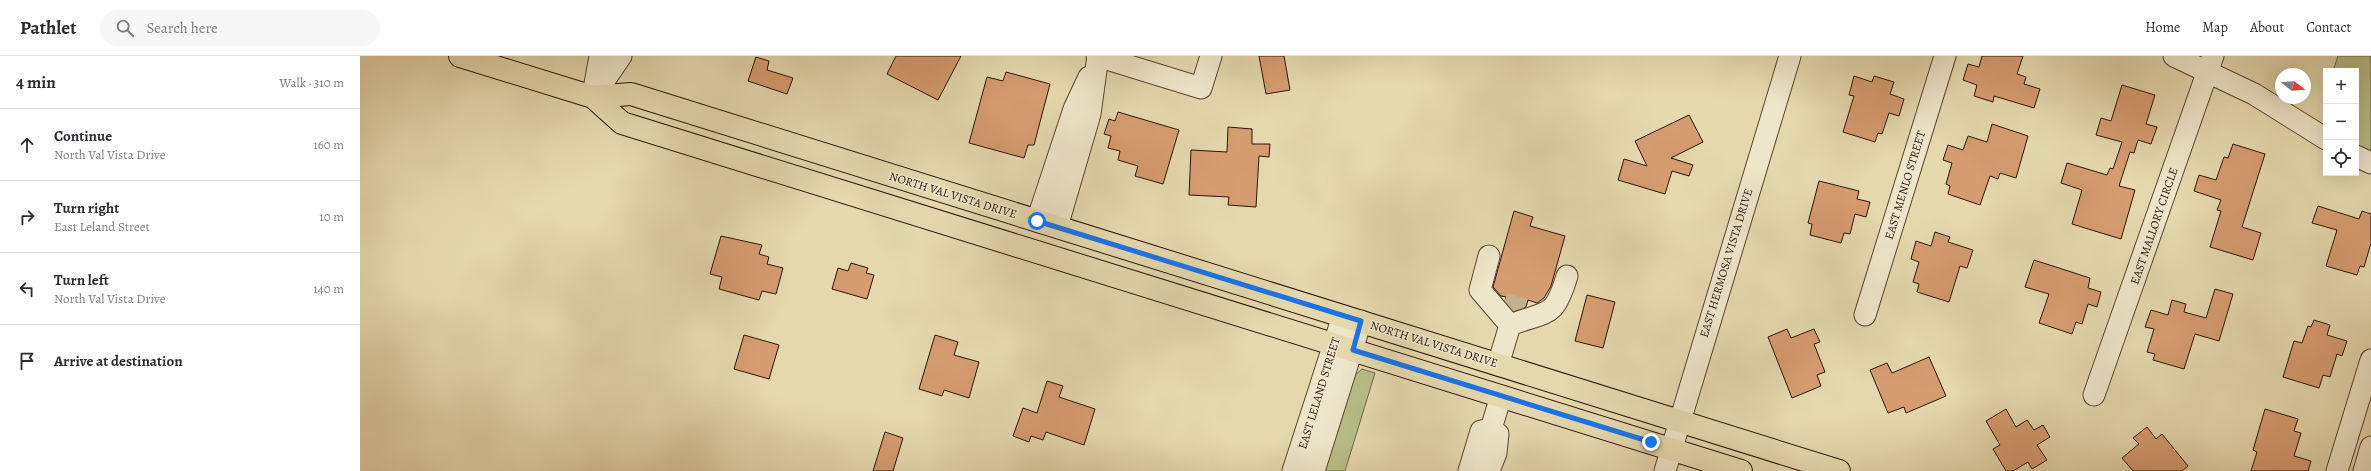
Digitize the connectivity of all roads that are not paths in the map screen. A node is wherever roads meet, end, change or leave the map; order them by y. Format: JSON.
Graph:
{"nodes":[{"id":1,"x":460,"y":56,"type":"edge"},
{"id":2,"x":600,"y":56,"type":"edge"},
{"id":3,"x":621,"y":56,"type":"edge"},
{"id":4,"x":1098,"y":56,"type":"edge"},
{"id":5,"x":1211,"y":56,"type":"edge"},
{"id":6,"x":1790,"y":56,"type":"edge"},
{"id":7,"x":1945,"y":56,"type":"edge"},
{"id":8,"x":2174,"y":56,"type":"edge"},
{"id":9,"x":2211,"y":63,"type":"edge"},
{"id":10,"x":593,"y":97,"type":"junction"},
{"id":11,"x":2323,"y":138,"type":"edge"},
{"id":12,"x":2359,"y":157,"type":"edge"},
{"id":13,"x":2371,"y":163,"type":"edge"},
{"id":14,"x":1047,"y":224,"type":"junction"},
{"id":15,"x":1488,"y":256,"type":"dead end"},
{"id":16,"x":1567,"y":276,"type":"dead end"},
{"id":17,"x":1865,"y":315,"type":"dead end"},
{"id":18,"x":1352,"y":318,"type":"junction"},
{"id":19,"x":1510,"y":325,"type":"junction"},
{"id":20,"x":1343,"y":347,"type":"junction"},
{"id":21,"x":2371,"y":360,"type":"edge"},
{"id":22,"x":1498,"y":364,"type":"junction"},
{"id":23,"x":2366,"y":391,"type":"edge"},
{"id":24,"x":2094,"y":395,"type":"dead end"},
{"id":25,"x":1501,"y":396,"type":"junction"},
{"id":26,"x":1678,"y":421,"type":"junction"},
{"id":27,"x":1491,"y":429,"type":"junction"},
{"id":28,"x":2371,"y":447,"type":"edge"},
{"id":29,"x":1670,"y":449,"type":"junction"},
{"id":30,"x":1293,"y":471,"type":"edge"},
{"id":31,"x":1314,"y":471,"type":"edge"},
{"id":32,"x":1469,"y":471,"type":"edge"},
{"id":33,"x":1489,"y":471,"type":"edge"},
{"id":34,"x":1665,"y":471,"type":"edge"},
{"id":35,"x":1741,"y":471,"type":"edge"},
{"id":36,"x":1839,"y":471,"type":"edge"},
{"id":37,"x":2337,"y":471,"type":"edge"},
{"id":38,"x":2364,"y":471,"type":"edge"}],
"edges":[{"from":1,"to":10,"type":"main road","name":"NORTH VAL VISTA DRIVE"},
{"from":2,"to":10,"type":"street"},
{"from":3,"to":10,"type":"street"},
{"from":4,"to":5,"type":"street"},
{"from":4,"to":14,"type":"street"},
{"from":6,"to":26,"type":"street","name":"EAST HERMOSA VISTA DRIVE"},
{"from":7,"to":17,"type":"street","name":"EAST MENLO STREET"},
{"from":8,"to":9,"type":"street"},
{"from":9,"to":11,"type":"street"},
{"from":9,"to":24,"type":"street","name":"EAST MALLORY CIRCLE"},
{"from":10,"to":14,"type":"main road","name":"NORTH VAL VISTA DRIVE"},
{"from":10,"to":20,"type":"main road","name":"NORTH VAL VISTA DRIVE"},
{"from":12,"to":13,"type":"street"},
{"from":14,"to":18,"type":"main road","name":"NORTH VAL VISTA DRIVE"},
{"from":15,"to":19,"type":"street"},
{"from":16,"to":19,"type":"street"},
{"from":18,"to":20,"type":"street","name":"EAST LELAND STREET"},
{"from":18,"to":22,"type":"main road","name":"NORTH VAL VISTA DRIVE"},
{"from":19,"to":22,"type":"street"},
{"from":20,"to":25,"type":"main road","name":"NORTH VAL VISTA DRIVE"},
{"from":20,"to":30,"type":"street","name":"EAST LELAND STREET"},
{"from":20,"to":31,"type":"street","name":"EAST LELAND STREET"},
{"from":21,"to":23,"type":"street"},
{"from":22,"to":26,"type":"main road","name":"NORTH VAL VISTA DRIVE"},
{"from":23,"to":37,"type":"street"},
{"from":25,"to":27,"type":"street"},
{"from":25,"to":29,"type":"main road","name":"NORTH VAL VISTA DRIVE"},
{"from":26,"to":29,"type":"street","name":"EAST HERMOSA VISTA DRIVE"},
{"from":26,"to":36,"type":"main road","name":"NORTH VAL VISTA DRIVE"},
{"from":27,"to":32,"type":"street"},
{"from":27,"to":33,"type":"street"},
{"from":28,"to":38,"type":"street"},
{"from":29,"to":34,"type":"street","name":"EAST HERMOSA VISTA DRIVE"},
{"from":29,"to":35,"type":"main road","name":"NORTH VAL VISTA DRIVE"}]}
